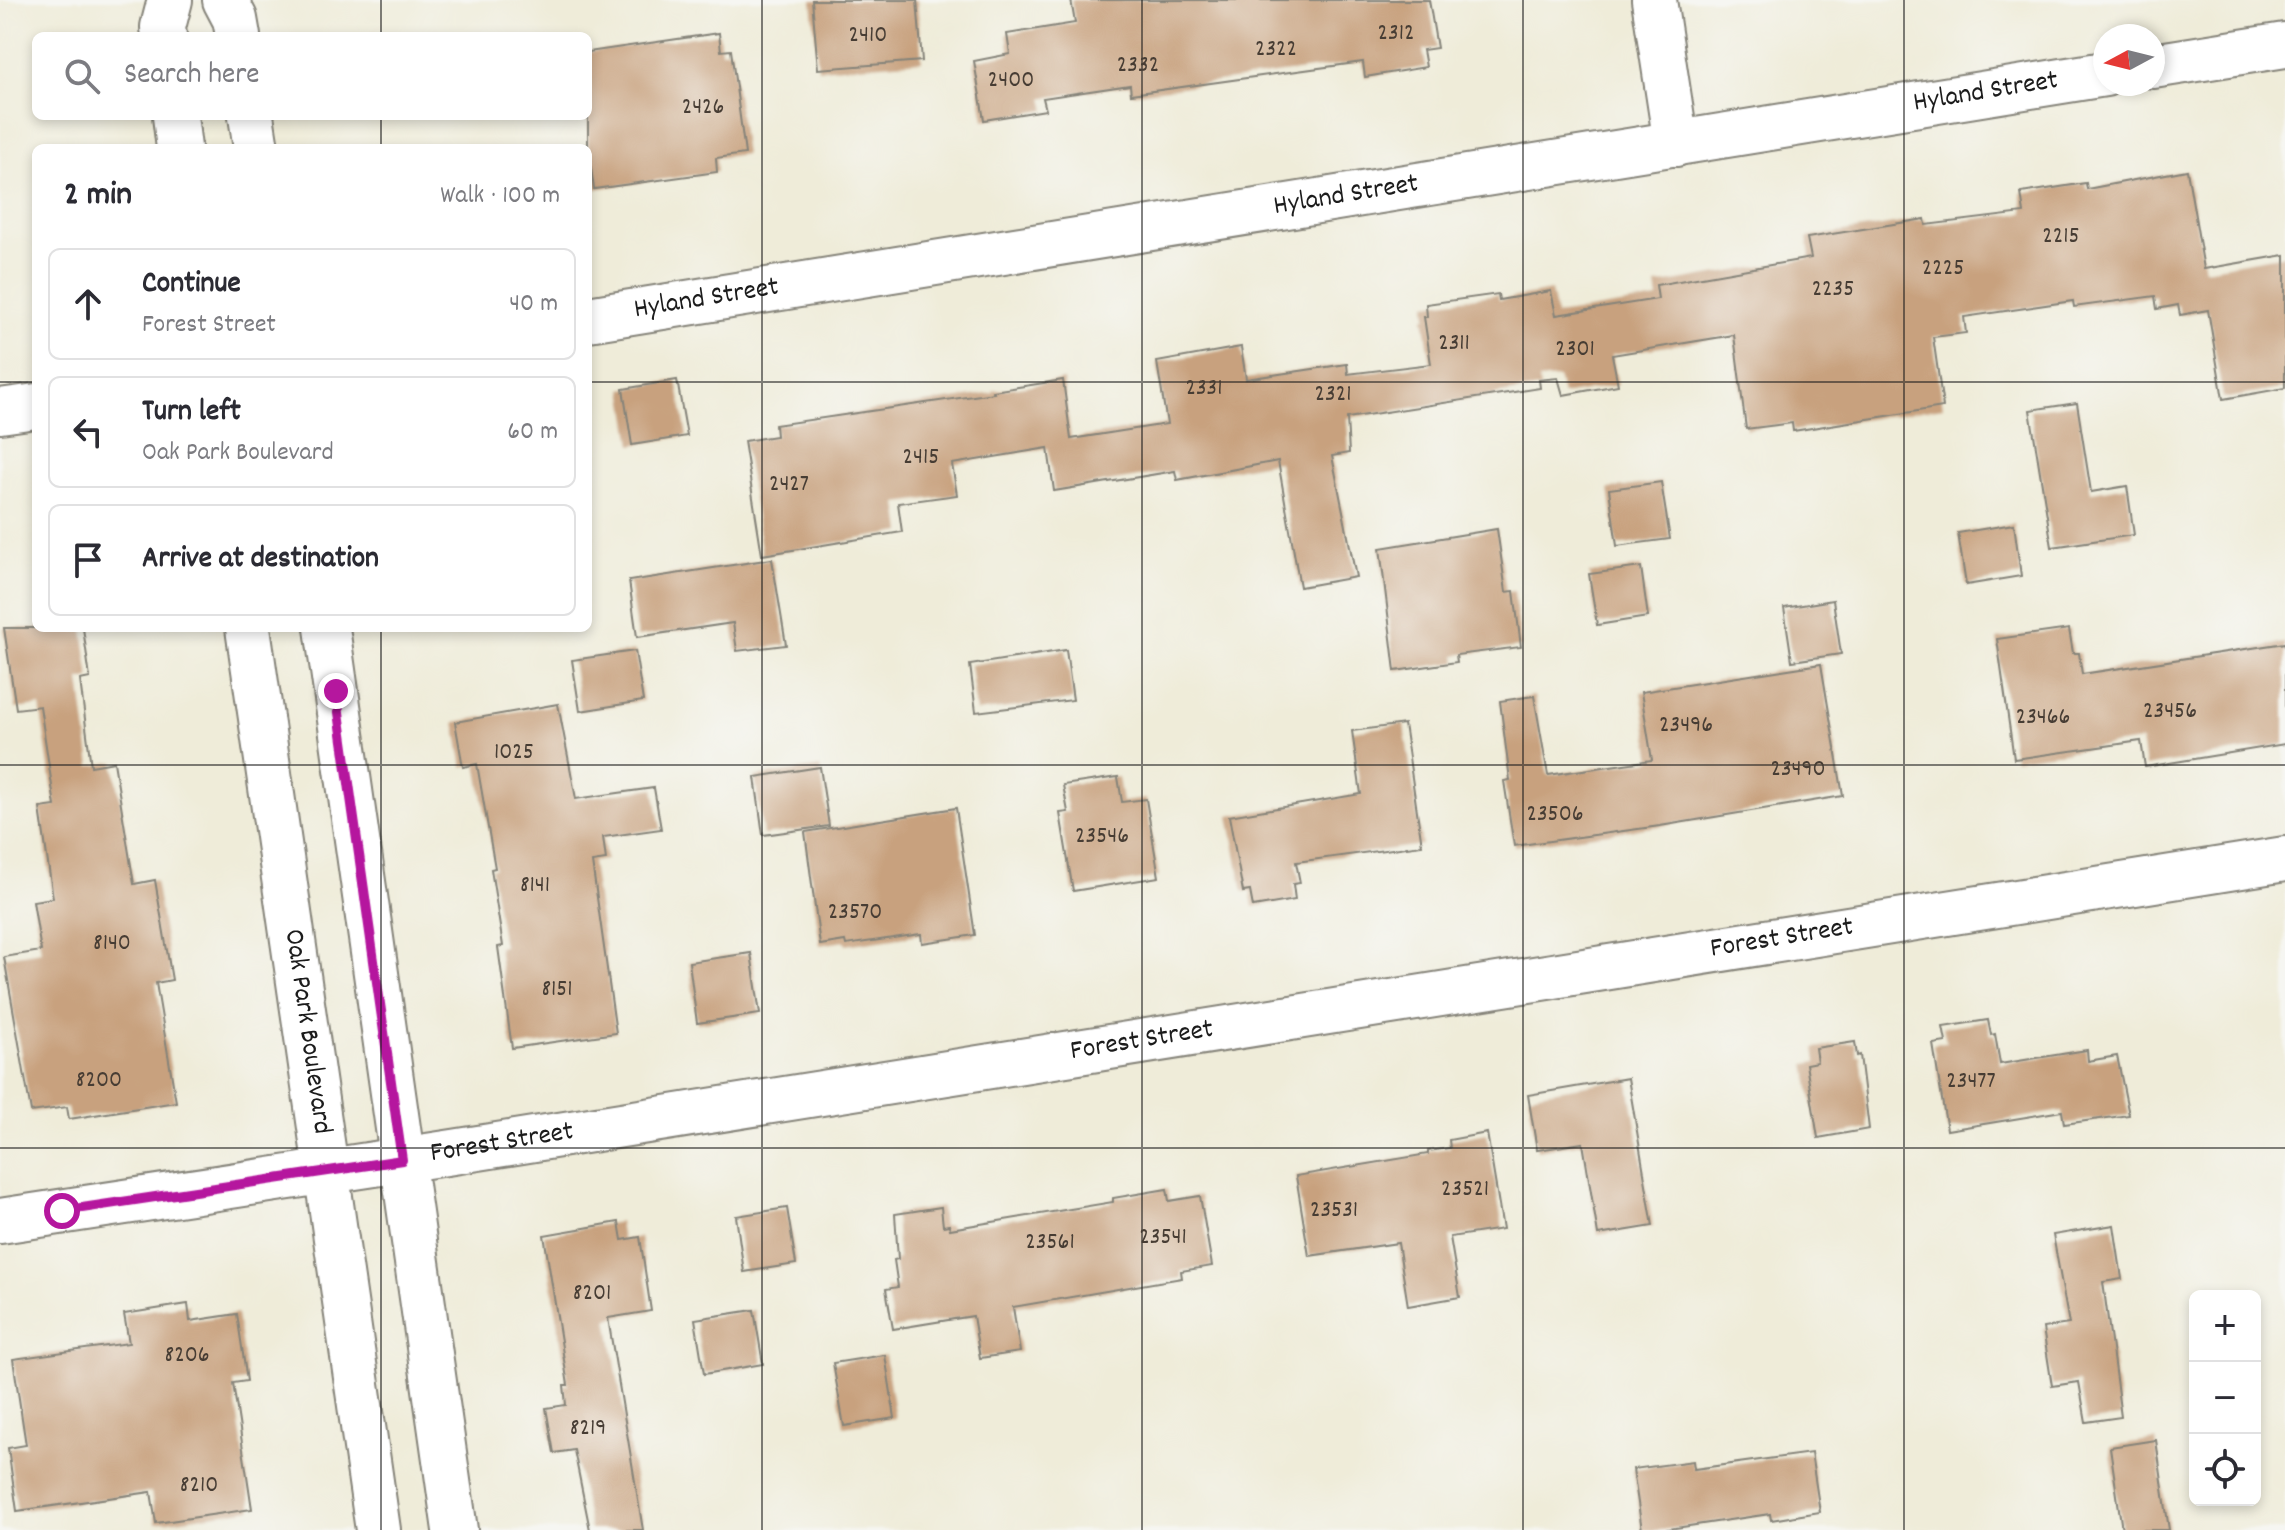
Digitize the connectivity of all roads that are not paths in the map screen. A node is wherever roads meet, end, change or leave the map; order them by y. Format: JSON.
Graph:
{"nodes":[{"id":1,"x":170,"y":0,"type":"edge"},
{"id":2,"x":225,"y":0,"type":"edge"},
{"id":3,"x":1654,"y":0,"type":"edge"},
{"id":4,"x":164,"y":32,"type":"edge"},
{"id":5,"x":237,"y":32,"type":"edge"},
{"id":6,"x":2285,"y":45,"type":"edge"},
{"id":7,"x":2165,"y":64,"type":"edge"},
{"id":8,"x":2093,"y":76,"type":"edge"},
{"id":9,"x":176,"y":120,"type":"edge"},
{"id":10,"x":252,"y":120,"type":"edge"},
{"id":11,"x":178,"y":144,"type":"edge"},
{"id":12,"x":255,"y":144,"type":"edge"},
{"id":13,"x":1676,"y":144,"type":"junction"},
{"id":14,"x":592,"y":318,"type":"edge"},
{"id":15,"x":32,"y":407,"type":"edge"},
{"id":16,"x":0,"y":411,"type":"edge"},
{"id":17,"x":249,"y":632,"type":"edge"},
{"id":18,"x":328,"y":632,"type":"edge"},
{"id":19,"x":2285,"y":859,"type":"edge"},
{"id":20,"x":402,"y":1160,"type":"junction"},
{"id":21,"x":326,"y":1172,"type":"junction"},
{"id":22,"x":0,"y":1221,"type":"edge"},
{"id":23,"x":378,"y":1530,"type":"edge"},
{"id":24,"x":455,"y":1530,"type":"edge"}],
"edges":[{"from":1,"to":4,"type":"street"},
{"from":2,"to":5,"type":"street"},
{"from":3,"to":13,"type":"street"},
{"from":6,"to":7,"type":"street"},
{"from":8,"to":13,"type":"street","name":"Hyland Street"},
{"from":9,"to":11,"type":"street"},
{"from":10,"to":12,"type":"street"},
{"from":13,"to":14,"type":"street","name":"Hyland Street"},
{"from":15,"to":16,"type":"street"},
{"from":17,"to":21,"type":"street","name":"Oak Park Boulevard"},
{"from":18,"to":20,"type":"street"},
{"from":19,"to":20,"type":"street","name":"Forest Street"},
{"from":20,"to":21,"type":"street","name":"Forest Street"},
{"from":20,"to":24,"type":"street"},
{"from":21,"to":22,"type":"street","name":"Forest Street"},
{"from":21,"to":23,"type":"street","name":"Oak Park Boulevard"}]}
